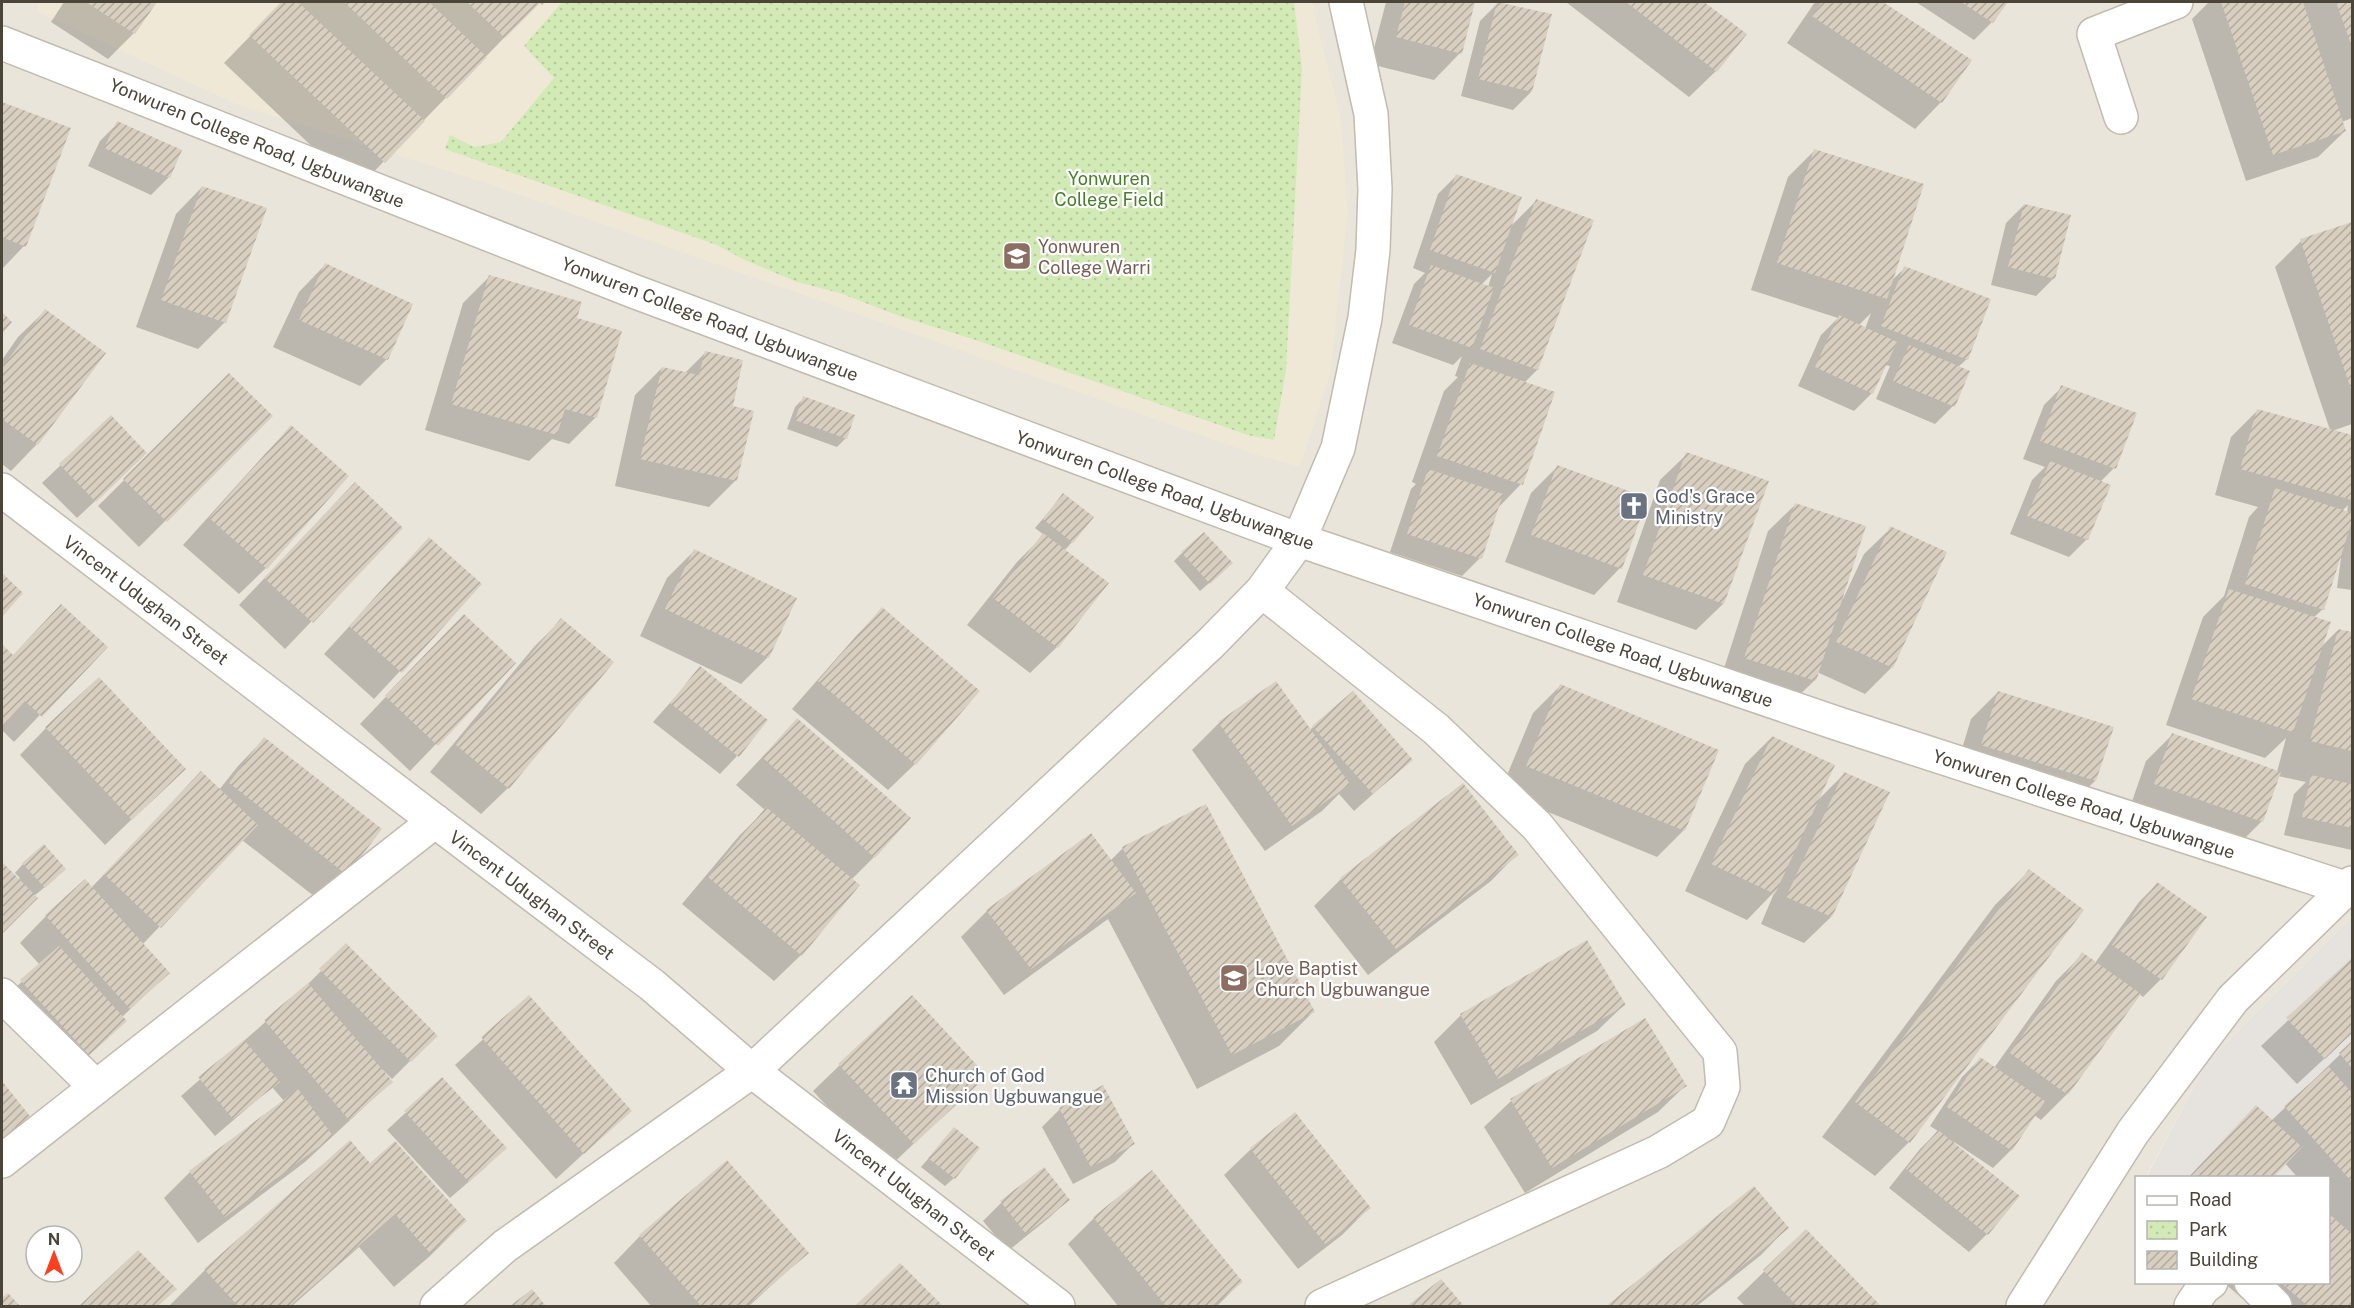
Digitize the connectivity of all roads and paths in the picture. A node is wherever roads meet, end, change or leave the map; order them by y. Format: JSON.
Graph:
{"nodes":[{"id":1,"x":1346,"y":2,"type":"edge"},
{"id":2,"x":2176,"y":2,"type":"edge"},
{"id":3,"x":2,"y":43,"type":"edge"},
{"id":4,"x":2121,"y":117,"type":"dead end"},
{"id":5,"x":2,"y":490,"type":"edge"},
{"id":6,"x":1299,"y":540,"type":"junction"},
{"id":7,"x":1262,"y":591,"type":"junction"},
{"id":8,"x":435,"y":821,"type":"junction"},
{"id":9,"x":2349,"y":886,"type":"edge"},
{"id":10,"x":2,"y":995,"type":"edge"},
{"id":11,"x":752,"y":1071,"type":"junction"},
{"id":12,"x":96,"y":1087,"type":"junction"},
{"id":13,"x":2,"y":1161,"type":"edge"},
{"id":14,"x":2209,"y":1284,"type":"edge"},
{"id":15,"x":2253,"y":1284,"type":"edge"},
{"id":16,"x":437,"y":1306,"type":"edge"},
{"id":17,"x":1058,"y":1306,"type":"edge"},
{"id":18,"x":1322,"y":1306,"type":"edge"},
{"id":19,"x":2025,"y":1306,"type":"edge"},
{"id":20,"x":2191,"y":1306,"type":"edge"},
{"id":21,"x":2275,"y":1306,"type":"edge"}],
"edges":[{"from":1,"to":6,"type":"street"},
{"from":2,"to":4,"type":"street"},
{"from":3,"to":6,"type":"street","name":"Yonwuren College Road, Ugbuwangue"},
{"from":5,"to":8,"type":"street","name":"Vincent Udughan Street"},
{"from":6,"to":7,"type":"street"},
{"from":6,"to":9,"type":"street","name":"Yonwuren College Road, Ugbuwangue"},
{"from":7,"to":11,"type":"street"},
{"from":7,"to":18,"type":"street"},
{"from":8,"to":11,"type":"street","name":"Vincent Udughan Street"},
{"from":8,"to":12,"type":"street"},
{"from":9,"to":19,"type":"street"},
{"from":10,"to":12,"type":"street"},
{"from":11,"to":16,"type":"street"},
{"from":11,"to":17,"type":"street","name":"Vincent Udughan Street"},
{"from":12,"to":13,"type":"street"},
{"from":14,"to":20,"type":"street"},
{"from":15,"to":21,"type":"street"}]}
